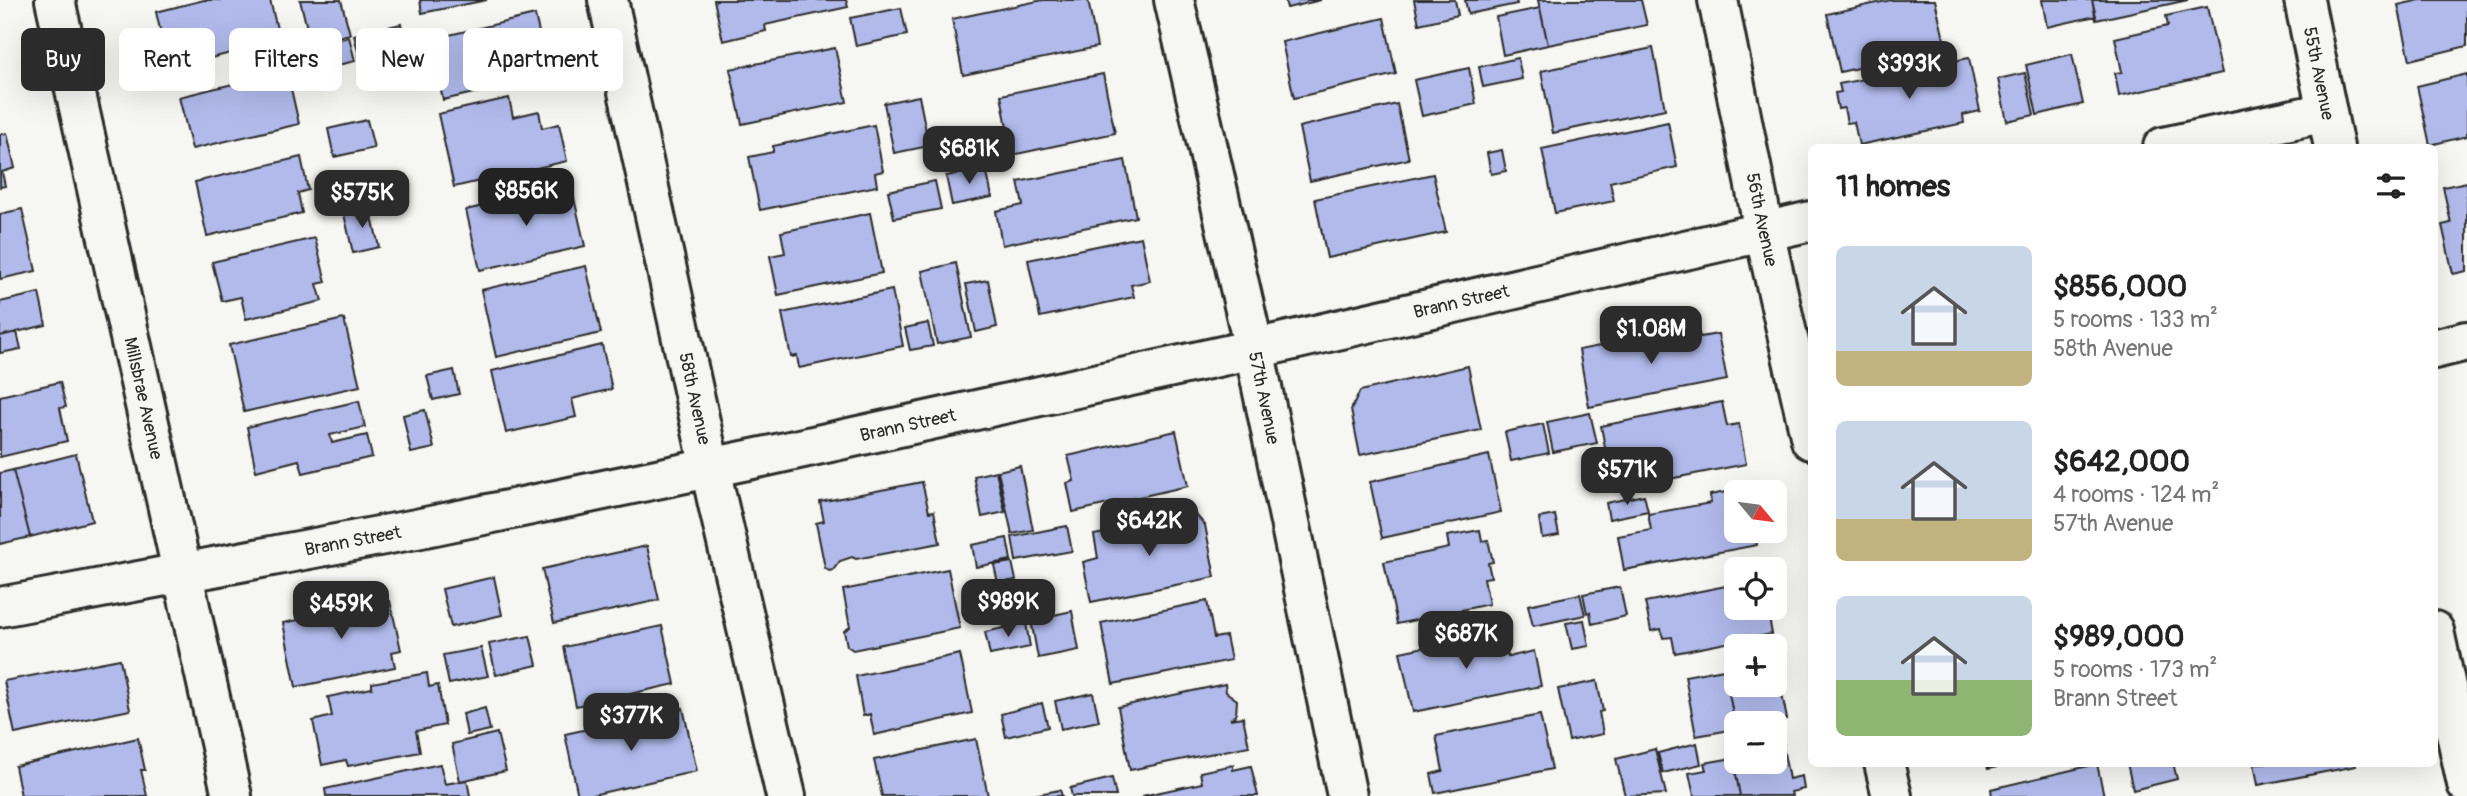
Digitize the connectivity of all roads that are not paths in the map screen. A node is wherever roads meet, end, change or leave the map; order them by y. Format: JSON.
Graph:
{"nodes":[{"id":1,"x":55,"y":0,"type":"edge"},
{"id":2,"x":608,"y":0,"type":"edge"},
{"id":3,"x":1174,"y":0,"type":"edge"},
{"id":4,"x":1718,"y":0,"type":"edge"},
{"id":5,"x":2304,"y":0,"type":"edge"},
{"id":6,"x":2330,"y":130,"type":"edge"},
{"id":7,"x":2192,"y":144,"type":"edge"},
{"id":8,"x":1808,"y":222,"type":"edge"},
{"id":9,"x":1764,"y":231,"type":"junction"},
{"id":10,"x":2467,"y":341,"type":"edge"},
{"id":11,"x":2438,"y":348,"type":"edge"},
{"id":12,"x":1254,"y":349,"type":"junction"},
{"id":13,"x":1808,"y":427,"type":"edge"},
{"id":14,"x":711,"y":468,"type":"junction"},
{"id":15,"x":181,"y":573,"type":"junction"},
{"id":16,"x":0,"y":607,"type":"edge"},
{"id":17,"x":2438,"y":650,"type":"edge"},
{"id":18,"x":1885,"y":767,"type":"edge"},
{"id":19,"x":2467,"y":785,"type":"edge"},
{"id":20,"x":232,"y":796,"type":"edge"},
{"id":21,"x":786,"y":796,"type":"edge"},
{"id":22,"x":1347,"y":796,"type":"edge"},
{"id":23,"x":1892,"y":796,"type":"edge"}],
"edges":[{"from":1,"to":15,"type":"street","name":"Millsbrae Avenue"},
{"from":2,"to":14,"type":"street","name":"58th Avenue"},
{"from":3,"to":12,"type":"street","name":"57th Avenue"},
{"from":4,"to":9,"type":"street","name":"56th Avenue"},
{"from":5,"to":6,"type":"street","name":"55th Avenue"},
{"from":6,"to":7,"type":"street"},
{"from":8,"to":9,"type":"street","name":"Brann Street"},
{"from":9,"to":12,"type":"street","name":"Brann Street"},
{"from":9,"to":13,"type":"street","name":"56th Avenue"},
{"from":10,"to":11,"type":"street"},
{"from":12,"to":14,"type":"street","name":"Brann Street"},
{"from":12,"to":22,"type":"street","name":"57th Avenue"},
{"from":14,"to":15,"type":"street","name":"Brann Street"},
{"from":14,"to":21,"type":"street","name":"58th Avenue"},
{"from":15,"to":16,"type":"street","name":"Brann Street"},
{"from":15,"to":20,"type":"street","name":"Millsbrae Avenue"},
{"from":17,"to":19,"type":"street"},
{"from":18,"to":23,"type":"street"}]}
